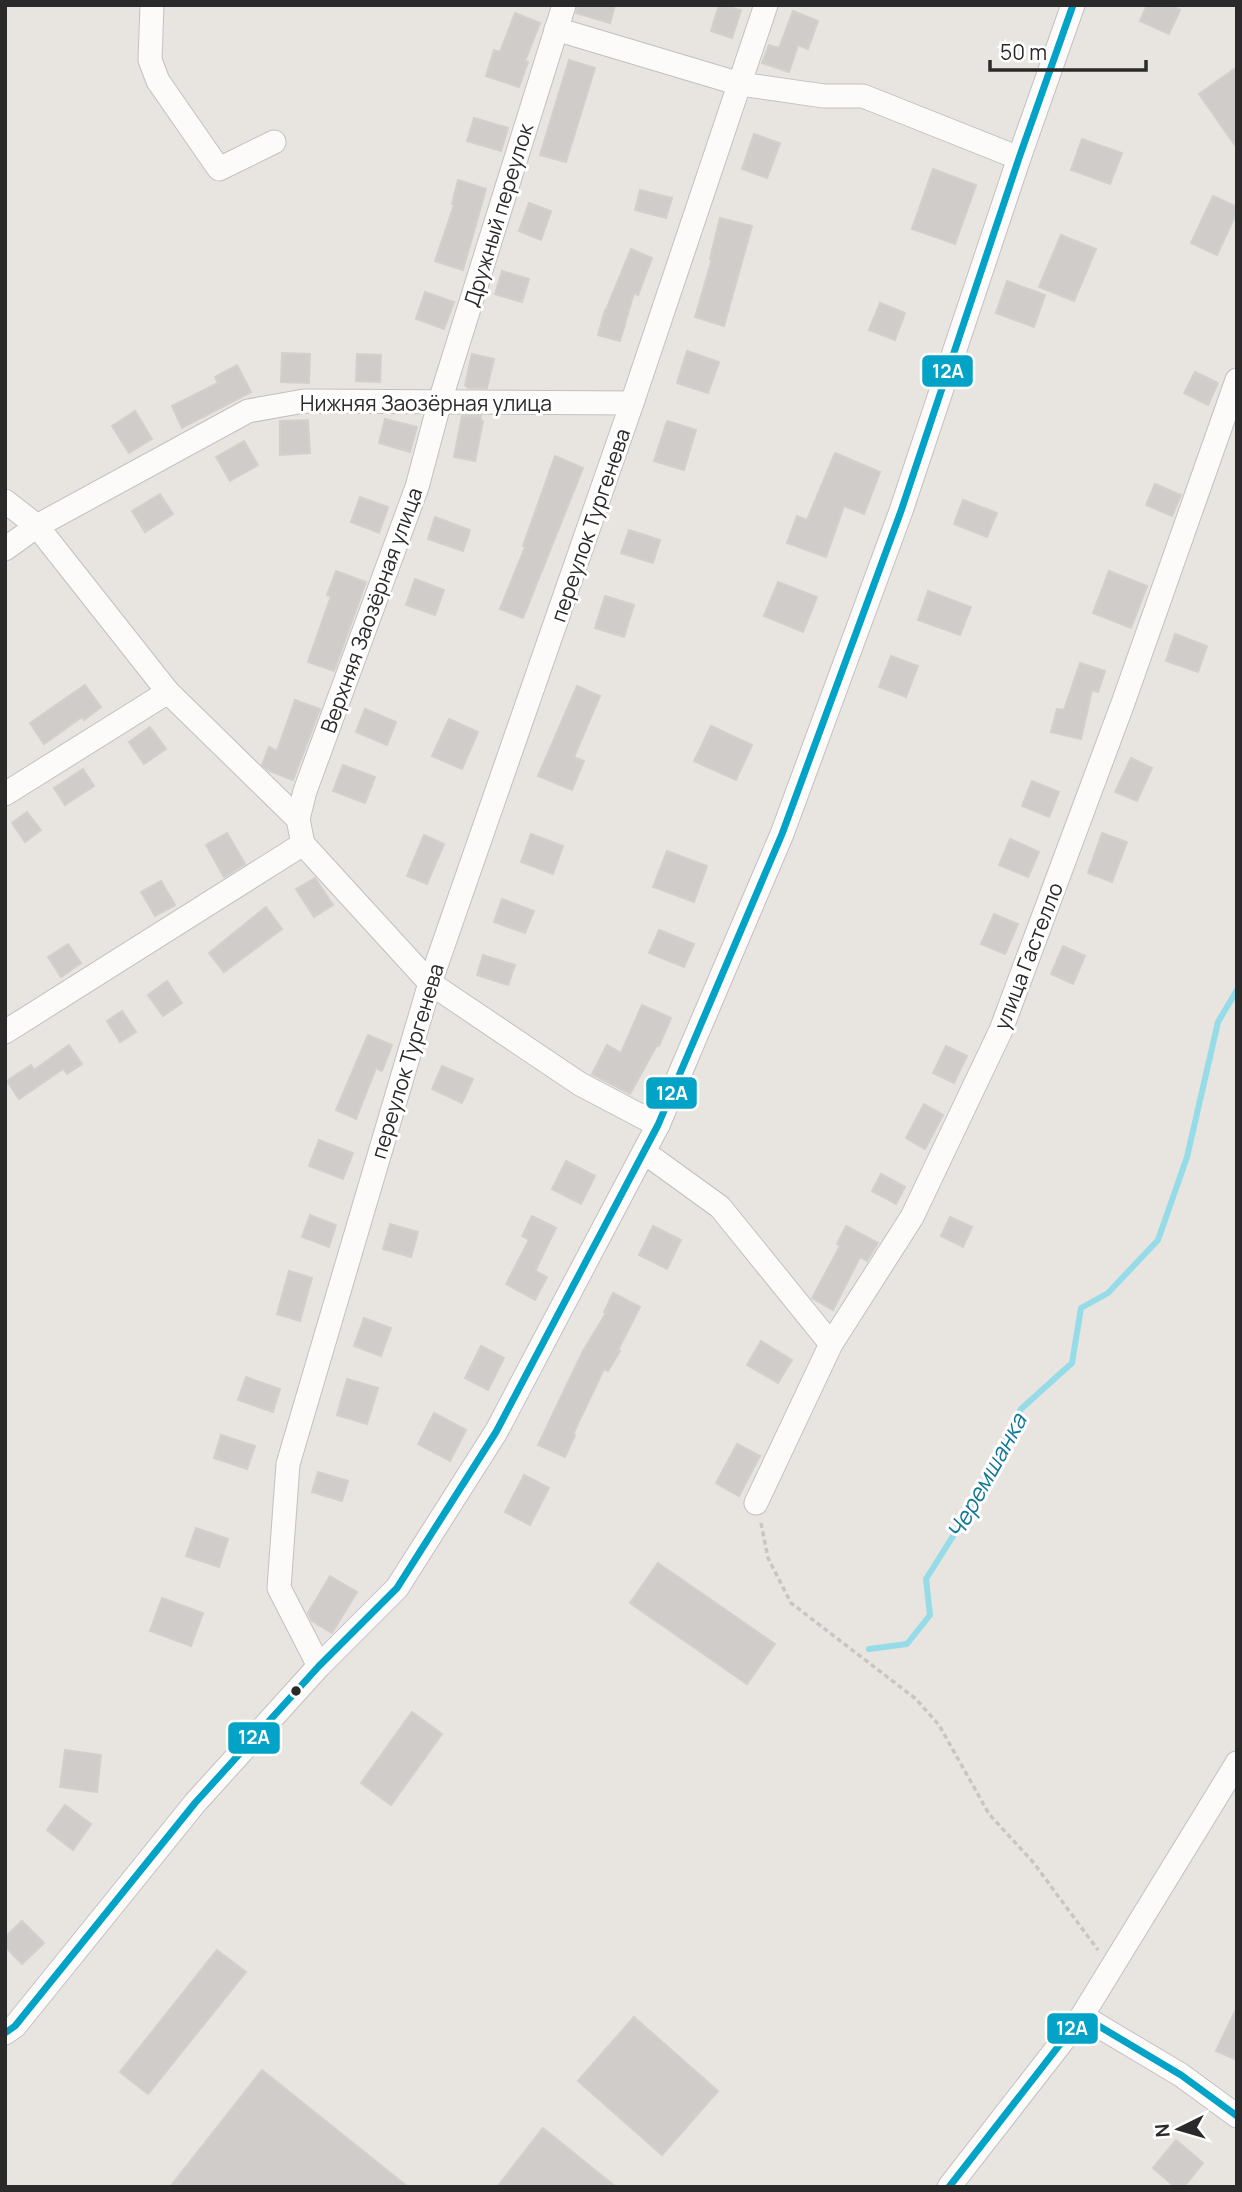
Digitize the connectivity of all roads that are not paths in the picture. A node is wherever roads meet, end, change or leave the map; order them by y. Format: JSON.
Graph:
{"nodes":[{"id":1,"x":152,"y":5,"type":"edge"},
{"id":2,"x":564,"y":5,"type":"edge"},
{"id":3,"x":766,"y":5,"type":"edge"},
{"id":4,"x":1073,"y":5,"type":"edge"},
{"id":5,"x":556,"y":29,"type":"junction"},
{"id":6,"x":740,"y":84,"type":"junction"},
{"id":7,"x":274,"y":142,"type":"dead end"},
{"id":8,"x":1019,"y":158,"type":"junction"},
{"id":9,"x":1237,"y":380,"type":"edge"},
{"id":10,"x":440,"y":401,"type":"junction"},
{"id":11,"x":632,"y":403,"type":"junction"},
{"id":12,"x":5,"y":502,"type":"edge"},
{"id":13,"x":37,"y":526,"type":"junction"},
{"id":14,"x":5,"y":549,"type":"edge"},
{"id":15,"x":168,"y":692,"type":"junction"},
{"id":16,"x":5,"y":794,"type":"edge"},
{"id":17,"x":298,"y":819,"type":"junction"},
{"id":18,"x":303,"y":844,"type":"junction"},
{"id":19,"x":430,"y":983,"type":"junction"},
{"id":20,"x":5,"y":1032,"type":"edge"},
{"id":21,"x":658,"y":1125,"type":"junction"},
{"id":22,"x":644,"y":1152,"type":"junction"},
{"id":23,"x":831,"y":1344,"type":"junction"},
{"id":24,"x":756,"y":1503,"type":"road end"},
{"id":25,"x":319,"y":1666,"type":"junction"},
{"id":26,"x":1237,"y":1763,"type":"edge"},
{"id":27,"x":1082,"y":2016,"type":"junction"},
{"id":28,"x":5,"y":2033,"type":"edge"},
{"id":29,"x":1237,"y":2116,"type":"edge"},
{"id":30,"x":949,"y":2187,"type":"edge"}],
"edges":[{"from":1,"to":7,"type":"street"},
{"from":2,"to":5,"type":"street","name":"Дружный переулок"},
{"from":3,"to":6,"type":"street","name":"переулок Тургенева"},
{"from":4,"to":8,"type":"street"},
{"from":5,"to":6,"type":"street"},
{"from":5,"to":10,"type":"street","name":"Дружный переулок"},
{"from":6,"to":8,"type":"street"},
{"from":6,"to":11,"type":"street","name":"переулок Тургенева"},
{"from":8,"to":21,"type":"street"},
{"from":9,"to":23,"type":"street","name":"улица Гастелло"},
{"from":10,"to":11,"type":"street","name":"Нижняя Заозёрная улица"},
{"from":10,"to":13,"type":"street","name":"Нижняя Заозёрная улица"},
{"from":10,"to":17,"type":"street","name":"Верхняя Заозёрная улица"},
{"from":11,"to":19,"type":"street","name":"переулок Тургенева"},
{"from":12,"to":13,"type":"street"},
{"from":13,"to":14,"type":"street","name":"Нижняя Заозёрная улица"},
{"from":13,"to":15,"type":"street"},
{"from":15,"to":16,"type":"street"},
{"from":15,"to":17,"type":"street"},
{"from":17,"to":18,"type":"street"},
{"from":18,"to":19,"type":"street"},
{"from":18,"to":20,"type":"street"},
{"from":19,"to":21,"type":"street"},
{"from":19,"to":25,"type":"street","name":"переулок Тургенева"},
{"from":21,"to":22,"type":"street"},
{"from":22,"to":23,"type":"street"},
{"from":22,"to":25,"type":"street"},
{"from":23,"to":24,"type":"street","name":"улица Гастелло"},
{"from":25,"to":28,"type":"street"},
{"from":26,"to":27,"type":"street"},
{"from":27,"to":29,"type":"street"},
{"from":27,"to":30,"type":"street"}]}
